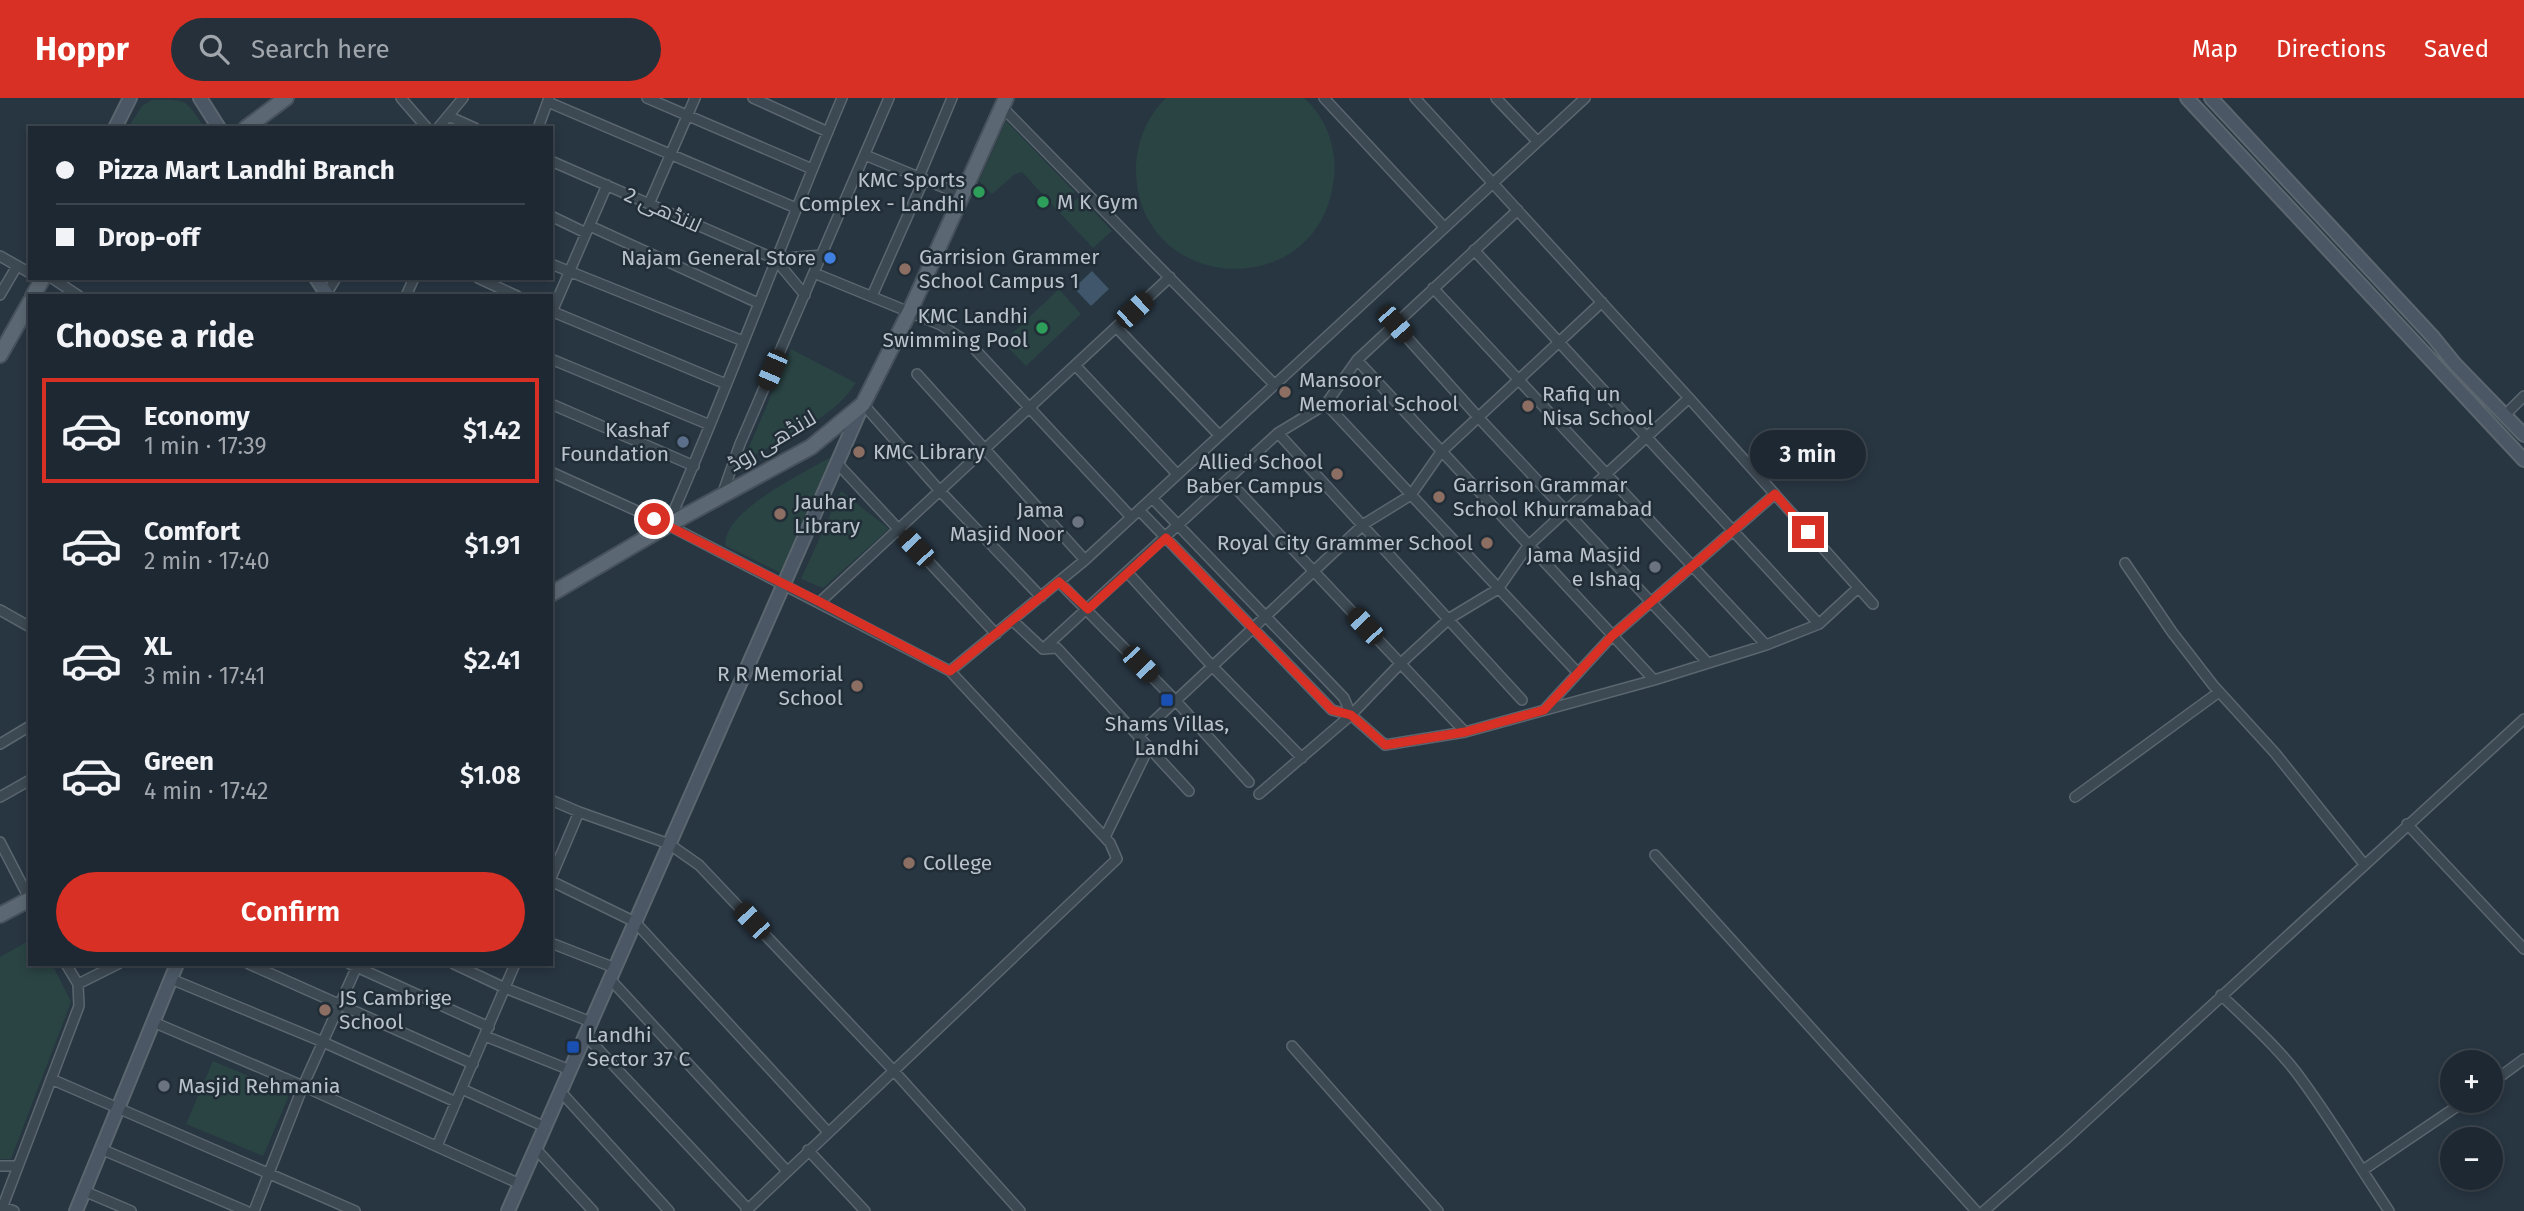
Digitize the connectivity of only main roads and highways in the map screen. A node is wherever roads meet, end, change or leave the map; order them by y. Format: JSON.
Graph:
{"nodes":[{"id":1,"x":286,"y":98,"type":"edge"},
{"id":2,"x":1004,"y":103,"type":"edge"},
{"id":3,"x":249,"y":126,"type":"edge"},
{"id":4,"x":28,"y":306,"type":"edge"},
{"id":5,"x":0,"y":355,"type":"edge"},
{"id":6,"x":553,"y":593,"type":"edge"},
{"id":7,"x":28,"y":900,"type":"edge"},
{"id":8,"x":0,"y":915,"type":"edge"}],
"edges":[{"from":1,"to":3,"type":"main road"},
{"from":2,"to":6,"type":"main road","name":"لانڈھی روڈ"},
{"from":4,"to":5,"type":"main road"},
{"from":7,"to":8,"type":"main road"}]}
